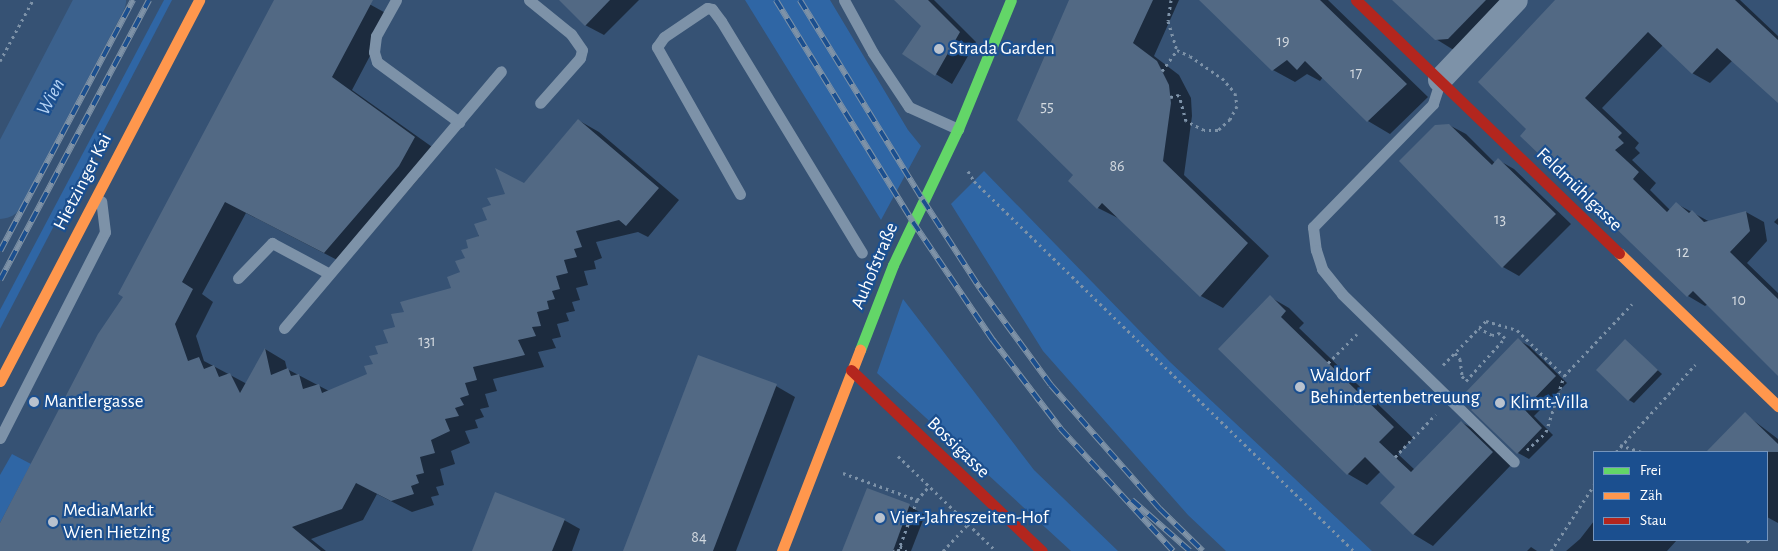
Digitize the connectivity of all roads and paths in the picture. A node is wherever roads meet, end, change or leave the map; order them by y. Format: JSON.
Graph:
{"nodes":[{"id":1,"x":33,"y":0,"type":"edge"},
{"id":2,"x":199,"y":0,"type":"edge"},
{"id":3,"x":396,"y":0,"type":"edge"},
{"id":4,"x":529,"y":0,"type":"edge"},
{"id":5,"x":844,"y":0,"type":"edge"},
{"id":6,"x":1012,"y":0,"type":"edge"},
{"id":7,"x":1171,"y":0,"type":"edge"},
{"id":8,"x":1356,"y":0,"type":"edge"},
{"id":9,"x":1516,"y":0,"type":"edge"},
{"id":10,"x":1177,"y":50,"type":"junction"},
{"id":11,"x":0,"y":61,"type":"edge"},
{"id":12,"x":501,"y":71,"type":"dead end"},
{"id":13,"x":1162,"y":71,"type":"dead end"},
{"id":14,"x":1440,"y":80,"type":"junction"},
{"id":15,"x":1170,"y":98,"type":"dead end"},
{"id":16,"x":540,"y":103,"type":"dead end"},
{"id":17,"x":459,"y":122,"type":"junction"},
{"id":18,"x":958,"y":129,"type":"junction"},
{"id":19,"x":952,"y":143,"type":"junction"},
{"id":20,"x":99,"y":188,"type":"junction"},
{"id":21,"x":740,"y":194,"type":"dead end"},
{"id":22,"x":862,"y":253,"type":"dead end"},
{"id":23,"x":328,"y":273,"type":"junction"},
{"id":24,"x":238,"y":278,"type":"dead end"},
{"id":25,"x":1651,"y":283,"type":"junction"},
{"id":26,"x":1369,"y":320,"type":"junction"},
{"id":27,"x":284,"y":328,"type":"dead end"},
{"id":28,"x":1479,"y":328,"type":"junction"},
{"id":29,"x":1714,"y":344,"type":"junction"},
{"id":30,"x":1455,"y":353,"type":"junction"},
{"id":31,"x":1328,"y":363,"type":"dead end"},
{"id":32,"x":851,"y":370,"type":"junction"},
{"id":33,"x":1564,"y":376,"type":"junction"},
{"id":34,"x":1430,"y":379,"type":"junction"},
{"id":35,"x":0,"y":381,"type":"edge"},
{"id":36,"x":1450,"y":399,"type":"junction"},
{"id":37,"x":1778,"y":406,"type":"edge"},
{"id":38,"x":0,"y":438,"type":"edge"},
{"id":39,"x":1620,"y":445,"type":"junction"},
{"id":40,"x":1617,"y":451,"type":"edge"},
{"id":41,"x":1638,"y":451,"type":"edge"},
{"id":42,"x":896,"y":454,"type":"dead end"},
{"id":43,"x":1395,"y":457,"type":"dead end"},
{"id":44,"x":1514,"y":462,"type":"joint"},
{"id":45,"x":843,"y":473,"type":"dead end"},
{"id":46,"x":929,"y":486,"type":"junction"},
{"id":47,"x":1593,"y":487,"type":"edge"},
{"id":48,"x":917,"y":500,"type":"junction"},
{"id":49,"x":968,"y":524,"type":"junction"},
{"id":50,"x":900,"y":546,"type":"junction"},
{"id":51,"x":782,"y":551,"type":"edge"},
{"id":52,"x":898,"y":551,"type":"edge"},
{"id":53,"x":906,"y":551,"type":"edge"},
{"id":54,"x":943,"y":551,"type":"edge"},
{"id":55,"x":996,"y":551,"type":"edge"},
{"id":56,"x":1042,"y":551,"type":"edge"},
{"id":57,"x":1354,"y":551,"type":"edge"},
{"id":58,"x":1551,"y":551,"type":"edge"}],
"edges":[{"from":1,"to":11,"type":"path"},
{"from":2,"to":20,"type":"street","name":"Hietzinger Kai"},
{"from":3,"to":17,"type":"lane"},
{"from":4,"to":16,"type":"lane"},
{"from":5,"to":18,"type":"lane"},
{"from":6,"to":18,"type":"street","name":"Auhofstraße"},
{"from":7,"to":10,"type":"path"},
{"from":8,"to":14,"type":"street","name":"Feldmühlgasse"},
{"from":9,"to":14,"type":"street"},
{"from":10,"to":13,"type":"path"},
{"from":10,"to":15,"type":"path"},
{"from":12,"to":17,"type":"lane"},
{"from":14,"to":25,"type":"street","name":"Feldmühlgasse"},
{"from":14,"to":26,"type":"lane"},
{"from":17,"to":23,"type":"lane"},
{"from":18,"to":19,"type":"street","name":"Auhofstraße"},
{"from":19,"to":32,"type":"street","name":"Auhofstraße"},
{"from":19,"to":57,"type":"path"},
{"from":20,"to":35,"type":"street","name":"Hietzinger Kai"},
{"from":20,"to":38,"type":"lane"},
{"from":21,"to":22,"type":"lane"},
{"from":23,"to":24,"type":"lane"},
{"from":23,"to":27,"type":"lane"},
{"from":25,"to":29,"type":"street","name":"Feldmühlgasse"},
{"from":25,"to":33,"type":"path"},
{"from":26,"to":31,"type":"path"},
{"from":26,"to":34,"type":"lane"},
{"from":28,"to":30,"type":"path"},
{"from":28,"to":30,"type":"path"},
{"from":28,"to":33,"type":"path"},
{"from":29,"to":37,"type":"street","name":"Feldmühlgasse"},
{"from":29,"to":39,"type":"path"},
{"from":30,"to":34,"type":"path"},
{"from":32,"to":51,"type":"street","name":"Auhofstraße"},
{"from":32,"to":56,"type":"street","name":"Bossigasse"},
{"from":33,"to":44,"type":"path"},
{"from":34,"to":36,"type":"lane"},
{"from":36,"to":43,"type":"path"},
{"from":36,"to":44,"type":"lane"},
{"from":39,"to":40,"type":"path"},
{"from":39,"to":41,"type":"path"},
{"from":42,"to":46,"type":"path"},
{"from":45,"to":48,"type":"path"},
{"from":46,"to":48,"type":"path"},
{"from":46,"to":49,"type":"path"},
{"from":47,"to":58,"type":"path"},
{"from":48,"to":50,"type":"path"},
{"from":49,"to":54,"type":"path"},
{"from":49,"to":55,"type":"path"},
{"from":50,"to":52,"type":"path"},
{"from":50,"to":53,"type":"path"}]}
